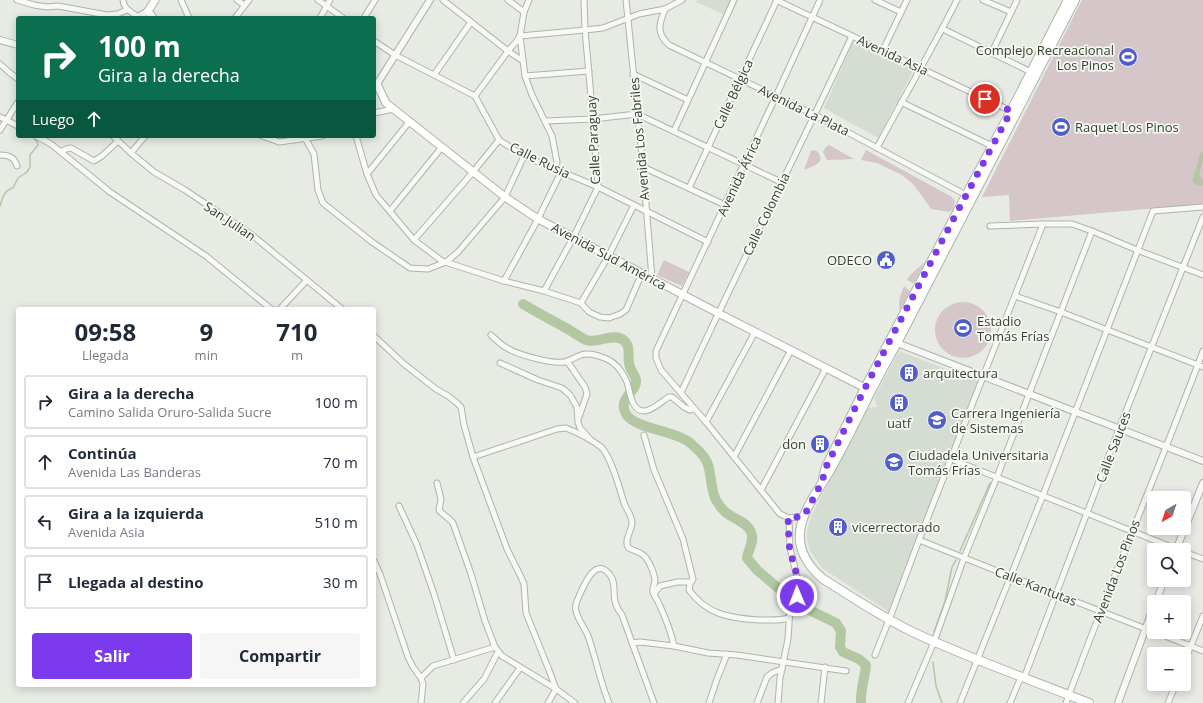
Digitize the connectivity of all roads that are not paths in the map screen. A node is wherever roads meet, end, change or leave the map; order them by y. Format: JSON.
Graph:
{"nodes":[{"id":1,"x":17,"y":0,"type":"edge"},
{"id":2,"x":124,"y":0,"type":"edge"},
{"id":3,"x":155,"y":0,"type":"edge"},
{"id":4,"x":181,"y":0,"type":"edge"},
{"id":5,"x":237,"y":0,"type":"edge"},
{"id":6,"x":248,"y":0,"type":"edge"},
{"id":7,"x":318,"y":0,"type":"edge"},
{"id":8,"x":330,"y":0,"type":"edge"},
{"id":9,"x":375,"y":0,"type":"edge"},
{"id":10,"x":430,"y":0,"type":"edge"},
{"id":11,"x":443,"y":0,"type":"edge"},
{"id":12,"x":508,"y":0,"type":"edge"},
{"id":13,"x":530,"y":0,"type":"edge"},
{"id":14,"x":584,"y":0,"type":"edge"},
{"id":15,"x":626,"y":0,"type":"edge"},
{"id":16,"x":682,"y":0,"type":"edge"},
{"id":17,"x":734,"y":0,"type":"edge"},
{"id":18,"x":777,"y":0,"type":"edge"},
{"id":19,"x":820,"y":0,"type":"edge"},
{"id":20,"x":875,"y":0,"type":"edge"},
{"id":21,"x":907,"y":0,"type":"edge"},
{"id":22,"x":957,"y":0,"type":"edge"},
{"id":23,"x":983,"y":0,"type":"edge"},
{"id":24,"x":1017,"y":0,"type":"edge"},
{"id":25,"x":1068,"y":0,"type":"edge"},
{"id":26,"x":1075,"y":0,"type":"edge"},
{"id":27,"x":244,"y":5,"type":"junction"},
{"id":28,"x":326,"y":5,"type":"junction"},
{"id":29,"x":665,"y":9,"type":"junction"},
{"id":30,"x":127,"y":10,"type":"junction"},
{"id":31,"x":148,"y":11,"type":"junction"},
{"id":32,"x":524,"y":12,"type":"junction"},
{"id":33,"x":901,"y":12,"type":"junction"},
{"id":34,"x":1012,"y":12,"type":"junction"},
{"id":35,"x":134,"y":16,"type":"edge"},
{"id":36,"x":140,"y":16,"type":"edge"},
{"id":37,"x":152,"y":16,"type":"edge"},
{"id":38,"x":188,"y":16,"type":"edge"},
{"id":39,"x":236,"y":16,"type":"edge"},
{"id":40,"x":321,"y":16,"type":"edge"},
{"id":41,"x":340,"y":16,"type":"edge"},
{"id":42,"x":365,"y":16,"type":"edge"},
{"id":43,"x":812,"y":16,"type":"junction"},
{"id":44,"x":628,"y":18,"type":"junction"},
{"id":45,"x":471,"y":22,"type":"junction"},
{"id":46,"x":943,"y":28,"type":"junction"},
{"id":47,"x":585,"y":30,"type":"junction"},
{"id":48,"x":520,"y":36,"type":"junction"},
{"id":49,"x":852,"y":36,"type":"junction"},
{"id":50,"x":0,"y":40,"type":"edge"},
{"id":51,"x":376,"y":41,"type":"edge"},
{"id":52,"x":16,"y":44,"type":"edge"},
{"id":53,"x":883,"y":50,"type":"junction"},
{"id":54,"x":508,"y":51,"type":"junction"},
{"id":55,"x":992,"y":52,"type":"junction"},
{"id":56,"x":395,"y":55,"type":"junction"},
{"id":57,"x":523,"y":61,"type":"junction"},
{"id":58,"x":705,"y":62,"type":"junction"},
{"id":59,"x":0,"y":64,"type":"edge"},
{"id":60,"x":920,"y":68,"type":"junction"},
{"id":61,"x":589,"y":71,"type":"junction"},
{"id":62,"x":1031,"y":72,"type":"junction"},
{"id":63,"x":633,"y":74,"type":"junction"},
{"id":64,"x":434,"y":75,"type":"junction"},
{"id":65,"x":16,"y":76,"type":"edge"},
{"id":66,"x":525,"y":76,"type":"junction"},
{"id":67,"x":740,"y":79,"type":"junction"},
{"id":68,"x":376,"y":84,"type":"edge"},
{"id":69,"x":475,"y":96,"type":"junction"},
{"id":70,"x":776,"y":96,"type":"junction"},
{"id":71,"x":688,"y":100,"type":"junction"},
{"id":72,"x":901,"y":102,"type":"junction"},
{"id":73,"x":16,"y":105,"type":"edge"},
{"id":74,"x":394,"y":109,"type":"junction"},
{"id":75,"x":1011,"y":111,"type":"junction"},
{"id":76,"x":376,"y":113,"type":"edge"},
{"id":77,"x":637,"y":114,"type":"junction"},
{"id":78,"x":815,"y":115,"type":"junction"},
{"id":79,"x":0,"y":117,"type":"edge"},
{"id":80,"x":593,"y":119,"type":"junction"},
{"id":81,"x":7,"y":120,"type":"junction"},
{"id":82,"x":546,"y":121,"type":"junction"},
{"id":83,"x":410,"y":122,"type":"junction"},
{"id":84,"x":16,"y":125,"type":"edge"},
{"id":85,"x":0,"y":130,"type":"edge"},
{"id":86,"x":674,"y":131,"type":"junction"},
{"id":87,"x":40,"y":138,"type":"edge"},
{"id":88,"x":115,"y":138,"type":"edge"},
{"id":89,"x":143,"y":138,"type":"edge"},
{"id":90,"x":268,"y":138,"type":"edge"},
{"id":91,"x":305,"y":138,"type":"joint"},
{"id":92,"x":357,"y":138,"type":"edge"},
{"id":93,"x":499,"y":140,"type":"junction"},
{"id":94,"x":118,"y":141,"type":"junction"},
{"id":95,"x":992,"y":146,"type":"junction"},
{"id":96,"x":442,"y":148,"type":"junction"},
{"id":97,"x":708,"y":148,"type":"junction"},
{"id":98,"x":877,"y":148,"type":"junction"},
{"id":99,"x":61,"y":152,"type":"junction"},
{"id":100,"x":131,"y":153,"type":"junction"},
{"id":101,"x":0,"y":155,"type":"edge"},
{"id":102,"x":524,"y":156,"type":"junction"},
{"id":103,"x":744,"y":164,"type":"junction"},
{"id":104,"x":17,"y":166,"type":"dead end"},
{"id":105,"x":643,"y":167,"type":"junction"},
{"id":106,"x":559,"y":171,"type":"junction"},
{"id":107,"x":473,"y":172,"type":"junction"},
{"id":108,"x":367,"y":174,"type":"junction"},
{"id":109,"x":781,"y":182,"type":"junction"},
{"id":110,"x":598,"y":187,"type":"junction"},
{"id":111,"x":689,"y":188,"type":"junction"},
{"id":112,"x":969,"y":196,"type":"junction"},
{"id":113,"x":505,"y":198,"type":"junction"},
{"id":114,"x":634,"y":205,"type":"junction"},
{"id":115,"x":725,"y":205,"type":"junction"},
{"id":116,"x":1203,"y":207,"type":"edge"},
{"id":117,"x":390,"y":211,"type":"junction"},
{"id":118,"x":646,"y":212,"type":"junction"},
{"id":119,"x":1203,"y":217,"type":"edge"},
{"id":120,"x":538,"y":219,"type":"junction"},
{"id":121,"x":1043,"y":224,"type":"junction"},
{"id":122,"x":990,"y":226,"type":"dead end"},
{"id":123,"x":1092,"y":231,"type":"junction"},
{"id":124,"x":573,"y":238,"type":"junction"},
{"id":125,"x":414,"y":240,"type":"junction"},
{"id":126,"x":708,"y":242,"type":"junction"},
{"id":127,"x":1137,"y":250,"type":"junction"},
{"id":128,"x":609,"y":255,"type":"junction"},
{"id":129,"x":446,"y":262,"type":"junction"},
{"id":130,"x":1182,"y":267,"type":"junction"},
{"id":131,"x":642,"y":273,"type":"junction"},
{"id":132,"x":1203,"y":275,"type":"edge"},
{"id":133,"x":652,"y":278,"type":"junction"},
{"id":134,"x":307,"y":280,"type":"junction"},
{"id":135,"x":504,"y":281,"type":"junction"},
{"id":136,"x":544,"y":291,"type":"junction"},
{"id":137,"x":683,"y":295,"type":"junction"},
{"id":138,"x":1015,"y":296,"type":"junction"},
{"id":139,"x":581,"y":303,"type":"junction"},
{"id":140,"x":269,"y":307,"type":"edge"},
{"id":141,"x":282,"y":307,"type":"edge"},
{"id":142,"x":340,"y":307,"type":"edge"},
{"id":143,"x":1061,"y":312,"type":"junction"},
{"id":144,"x":718,"y":313,"type":"junction"},
{"id":145,"x":1106,"y":330,"type":"junction"},
{"id":146,"x":755,"y":332,"type":"junction"},
{"id":147,"x":491,"y":335,"type":"dead end"},
{"id":148,"x":376,"y":338,"type":"edge"},
{"id":149,"x":897,"y":343,"type":"junction"},
{"id":150,"x":1152,"y":347,"type":"junction"},
{"id":151,"x":791,"y":350,"type":"junction"},
{"id":152,"x":1203,"y":351,"type":"edge"},
{"id":153,"x":567,"y":361,"type":"junction"},
{"id":154,"x":500,"y":363,"type":"dead end"},
{"id":155,"x":1200,"y":366,"type":"edge"},
{"id":156,"x":826,"y":368,"type":"junction"},
{"id":157,"x":983,"y":376,"type":"junction"},
{"id":158,"x":868,"y":389,"type":"junction"},
{"id":159,"x":681,"y":393,"type":"junction"},
{"id":160,"x":1029,"y":394,"type":"junction"},
{"id":161,"x":694,"y":409,"type":"junction"},
{"id":162,"x":1074,"y":412,"type":"junction"},
{"id":163,"x":578,"y":420,"type":"junction"},
{"id":164,"x":706,"y":422,"type":"junction"},
{"id":165,"x":1119,"y":429,"type":"junction"},
{"id":166,"x":644,"y":435,"type":"dead end"},
{"id":167,"x":593,"y":443,"type":"junction"},
{"id":168,"x":1166,"y":447,"type":"junction"},
{"id":169,"x":473,"y":457,"type":"junction"},
{"id":170,"x":734,"y":457,"type":"junction"},
{"id":171,"x":951,"y":459,"type":"junction"},
{"id":172,"x":1203,"y":461,"type":"edge"},
{"id":173,"x":997,"y":477,"type":"junction"},
{"id":174,"x":437,"y":482,"type":"dead end"},
{"id":175,"x":1203,"y":483,"type":"edge"},
{"id":176,"x":761,"y":490,"type":"junction"},
{"id":177,"x":1043,"y":495,"type":"junction"},
{"id":178,"x":399,"y":506,"type":"dead end"},
{"id":179,"x":1088,"y":514,"type":"junction"},
{"id":180,"x":804,"y":516,"type":"junction"},
{"id":181,"x":788,"y":518,"type":"junction"},
{"id":182,"x":1132,"y":531,"type":"junction"},
{"id":183,"x":919,"y":540,"type":"junction"},
{"id":184,"x":1161,"y":543,"type":"edge"},
{"id":185,"x":1181,"y":543,"type":"edge"},
{"id":186,"x":1191,"y":555,"type":"edge"},
{"id":187,"x":964,"y":558,"type":"junction"},
{"id":188,"x":1203,"y":559,"type":"edge"},
{"id":189,"x":376,"y":565,"type":"edge"},
{"id":190,"x":1010,"y":576,"type":"junction"},
{"id":191,"x":691,"y":582,"type":"junction"},
{"id":192,"x":654,"y":594,"type":"junction"},
{"id":193,"x":1055,"y":594,"type":"junction"},
{"id":194,"x":1100,"y":611,"type":"junction"},
{"id":195,"x":1203,"y":616,"type":"edge"},
{"id":196,"x":789,"y":618,"type":"junction"},
{"id":197,"x":889,"y":620,"type":"junction"},
{"id":198,"x":1147,"y":623,"type":"edge"},
{"id":199,"x":1145,"y":628,"type":"junction"},
{"id":200,"x":1172,"y":639,"type":"edge"},
{"id":201,"x":934,"y":642,"type":"junction"},
{"id":202,"x":632,"y":643,"type":"junction"},
{"id":203,"x":674,"y":646,"type":"junction"},
{"id":204,"x":1191,"y":646,"type":"junction"},
{"id":205,"x":496,"y":650,"type":"junction"},
{"id":206,"x":1203,"y":651,"type":"edge"},
{"id":207,"x":727,"y":654,"type":"junction"},
{"id":208,"x":875,"y":655,"type":"dead end"},
{"id":209,"x":454,"y":660,"type":"junction"},
{"id":210,"x":977,"y":660,"type":"junction"},
{"id":211,"x":783,"y":661,"type":"junction"},
{"id":212,"x":520,"y":668,"type":"junction"},
{"id":213,"x":825,"y":668,"type":"junction"},
{"id":214,"x":782,"y":669,"type":"junction"},
{"id":215,"x":846,"y":671,"type":"dead end"},
{"id":216,"x":421,"y":678,"type":"junction"},
{"id":217,"x":1022,"y":678,"type":"junction"},
{"id":218,"x":556,"y":689,"type":"junction"},
{"id":219,"x":1173,"y":691,"type":"edge"},
{"id":220,"x":1067,"y":699,"type":"edge"},
{"id":221,"x":421,"y":703,"type":"edge"},
{"id":222,"x":463,"y":703,"type":"edge"},
{"id":223,"x":495,"y":703,"type":"edge"},
{"id":224,"x":548,"y":703,"type":"edge"},
{"id":225,"x":575,"y":703,"type":"edge"},
{"id":226,"x":609,"y":703,"type":"edge"},
{"id":227,"x":654,"y":703,"type":"edge"},
{"id":228,"x":709,"y":703,"type":"edge"},
{"id":229,"x":757,"y":703,"type":"edge"},
{"id":230,"x":778,"y":703,"type":"edge"},
{"id":231,"x":820,"y":703,"type":"edge"},
{"id":232,"x":908,"y":703,"type":"edge"},
{"id":233,"x":960,"y":703,"type":"edge"},
{"id":234,"x":1010,"y":703,"type":"edge"},
{"id":235,"x":1089,"y":703,"type":"edge"},
{"id":236,"x":1118,"y":703,"type":"edge"},
{"id":237,"x":1168,"y":703,"type":"edge"}],
"edges":[{"from":1,"to":30,"type":"street"},
{"from":2,"to":30,"type":"street"},
{"from":3,"to":31,"type":"main road"},
{"from":4,"to":38,"type":"street"},
{"from":5,"to":27,"type":"street"},
{"from":6,"to":27,"type":"street"},
{"from":7,"to":28,"type":"street"},
{"from":8,"to":28,"type":"street"},
{"from":9,"to":42,"type":"street"},
{"from":10,"to":56,"type":"street"},
{"from":11,"to":45,"type":"street"},
{"from":12,"to":32,"type":"street"},
{"from":13,"to":32,"type":"street"},
{"from":14,"to":47,"type":"street","name":"Calle Paraguay"},
{"from":15,"to":44,"type":"street","name":"Avenida Los Fabriles"},
{"from":16,"to":29,"type":"street"},
{"from":17,"to":58,"type":"street"},
{"from":18,"to":43,"type":"street","name":"Avenida Asia"},
{"from":18,"to":67,"type":"street","name":"Calle Bélgica"},
{"from":19,"to":43,"type":"street","name":"Avenida África"},
{"from":20,"to":33,"type":"street"},
{"from":21,"to":33,"type":"street"},
{"from":22,"to":46,"type":"street"},
{"from":23,"to":34,"type":"street"},
{"from":24,"to":34,"type":"street"},
{"from":25,"to":62,"type":"main road"},
{"from":26,"to":112,"type":"main road"},
{"from":27,"to":39,"type":"street"},
{"from":28,"to":40,"type":"street"},
{"from":28,"to":41,"type":"street"},
{"from":29,"to":44,"type":"street"},
{"from":29,"to":58,"type":"street","name":"Avenida La Plata"},
{"from":30,"to":35,"type":"street"},
{"from":31,"to":36,"type":"street"},
{"from":31,"to":37,"type":"main road"},
{"from":32,"to":48,"type":"street"},
{"from":33,"to":53,"type":"street"},
{"from":34,"to":55,"type":"street"},
{"from":43,"to":49,"type":"street","name":"Avenida Asia"},
{"from":43,"to":70,"type":"street","name":"Avenida África"},
{"from":44,"to":47,"type":"street"},
{"from":44,"to":63,"type":"street","name":"Avenida Los Fabriles"},
{"from":45,"to":54,"type":"street"},
{"from":45,"to":64,"type":"street"},
{"from":46,"to":55,"type":"street"},
{"from":46,"to":60,"type":"street"},
{"from":47,"to":48,"type":"street"},
{"from":47,"to":61,"type":"street","name":"Calle Paraguay"},
{"from":48,"to":54,"type":"street"},
{"from":48,"to":57,"type":"street"},
{"from":49,"to":53,"type":"street","name":"Avenida Asia"},
{"from":49,"to":78,"type":"street","name":"Calle Colombia"},
{"from":50,"to":52,"type":"street"},
{"from":51,"to":56,"type":"street"},
{"from":53,"to":60,"type":"street","name":"Avenida Asia"},
{"from":54,"to":57,"type":"street"},
{"from":54,"to":69,"type":"street"},
{"from":55,"to":62,"type":"street"},
{"from":56,"to":64,"type":"street"},
{"from":56,"to":68,"type":"street"},
{"from":57,"to":66,"type":"street"},
{"from":58,"to":67,"type":"street","name":"Avenida La Plata"},
{"from":58,"to":71,"type":"street"},
{"from":59,"to":65,"type":"street"},
{"from":60,"to":72,"type":"street"},
{"from":60,"to":75,"type":"street","name":"Avenida Asia"},
{"from":61,"to":66,"type":"street"},
{"from":61,"to":80,"type":"street","name":"Calle Paraguay"},
{"from":62,"to":75,"type":"main road"},
{"from":63,"to":71,"type":"street"},
{"from":63,"to":77,"type":"street","name":"Avenida Los Fabriles"},
{"from":64,"to":69,"type":"street"},
{"from":66,"to":82,"type":"street"},
{"from":67,"to":70,"type":"street","name":"Avenida La Plata"},
{"from":67,"to":97,"type":"street","name":"Calle Bélgica"},
{"from":68,"to":74,"type":"main road","name":"Avenida Sud América"},
{"from":69,"to":93,"type":"street","name":"Calle Rusia"},
{"from":70,"to":78,"type":"street","name":"Avenida La Plata"},
{"from":70,"to":103,"type":"street","name":"Avenida África"},
{"from":71,"to":86,"type":"street"},
{"from":72,"to":95,"type":"street"},
{"from":72,"to":98,"type":"street"},
{"from":73,"to":81,"type":"street"},
{"from":74,"to":76,"type":"street"},
{"from":74,"to":83,"type":"main road","name":"Avenida Sud América"},
{"from":75,"to":95,"type":"main road"},
{"from":77,"to":80,"type":"street"},
{"from":77,"to":86,"type":"street"},
{"from":77,"to":105,"type":"street","name":"Avenida Los Fabriles"},
{"from":78,"to":98,"type":"street","name":"Avenida La Plata"},
{"from":78,"to":109,"type":"street","name":"Calle Colombia"},
{"from":79,"to":81,"type":"street"},
{"from":80,"to":82,"type":"street"},
{"from":80,"to":110,"type":"street","name":"Calle Paraguay"},
{"from":81,"to":84,"type":"street"},
{"from":81,"to":85,"type":"street"},
{"from":82,"to":106,"type":"street"},
{"from":83,"to":96,"type":"main road","name":"Avenida Sud América"},
{"from":83,"to":108,"type":"street"},
{"from":86,"to":97,"type":"street"},
{"from":87,"to":99,"type":"street"},
{"from":88,"to":94,"type":"street","name":"San Julian"},
{"from":89,"to":100,"type":"street"},
{"from":90,"to":91,"type":"street"},
{"from":91,"to":129,"type":"street"},
{"from":92,"to":108,"type":"street"},
{"from":93,"to":102,"type":"street","name":"Calle Rusia"},
{"from":93,"to":107,"type":"street"},
{"from":94,"to":99,"type":"street"},
{"from":94,"to":100,"type":"street","name":"San Julian"},
{"from":95,"to":112,"type":"main road"},
{"from":96,"to":107,"type":"main road","name":"Avenida Sud América"},
{"from":96,"to":117,"type":"street"},
{"from":97,"to":103,"type":"street"},
{"from":97,"to":111,"type":"street","name":"Calle Bélgica"},
{"from":98,"to":112,"type":"street","name":"Avenida La Plata"},
{"from":99,"to":140,"type":"street"},
{"from":100,"to":134,"type":"street","name":"San Julian"},
{"from":101,"to":104,"type":"street"},
{"from":102,"to":106,"type":"street","name":"Calle Rusia"},
{"from":102,"to":113,"type":"street"},
{"from":103,"to":109,"type":"street"},
{"from":103,"to":115,"type":"street","name":"Avenida África"},
{"from":105,"to":111,"type":"street"},
{"from":105,"to":118,"type":"street","name":"Avenida Los Fabriles"},
{"from":106,"to":110,"type":"street","name":"Calle Rusia"},
{"from":106,"to":120,"type":"street"},
{"from":107,"to":113,"type":"main road","name":"Avenida Sud América"},
{"from":107,"to":125,"type":"street"},
{"from":108,"to":117,"type":"street"},
{"from":109,"to":144,"type":"street","name":"Calle Colombia"},
{"from":110,"to":114,"type":"street","name":"Calle Rusia"},
{"from":110,"to":124,"type":"street","name":"Calle Paraguay"},
{"from":111,"to":115,"type":"street"},
{"from":112,"to":149,"type":"main road"},
{"from":112,"to":158,"type":"main road"},
{"from":113,"to":120,"type":"main road","name":"Avenida Sud América"},
{"from":113,"to":129,"type":"street"},
{"from":114,"to":118,"type":"street","name":"Calle Rusia"},
{"from":114,"to":128,"type":"street"},
{"from":115,"to":126,"type":"street","name":"Avenida África"},
{"from":116,"to":127,"type":"street"},
{"from":117,"to":125,"type":"street"},
{"from":118,"to":126,"type":"street","name":"Calle Rusia"},
{"from":118,"to":133,"type":"street","name":"Avenida Los Fabriles"},
{"from":119,"to":130,"type":"street","name":"Calle Sauces"},
{"from":120,"to":124,"type":"main road","name":"Avenida Sud América"},
{"from":120,"to":135,"type":"street"},
{"from":121,"to":122,"type":"street"},
{"from":121,"to":123,"type":"street"},
{"from":121,"to":138,"type":"street"},
{"from":123,"to":127,"type":"street"},
{"from":123,"to":143,"type":"street"},
{"from":124,"to":128,"type":"main road","name":"Avenida Sud América"},
{"from":124,"to":136,"type":"street","name":"Calle Paraguay"},
{"from":125,"to":129,"type":"street"},
{"from":126,"to":137,"type":"street","name":"Avenida África"},
{"from":127,"to":130,"type":"street"},
{"from":127,"to":145,"type":"street"},
{"from":128,"to":131,"type":"main road","name":"Avenida Sud América"},
{"from":128,"to":139,"type":"street"},
{"from":129,"to":135,"type":"street"},
{"from":130,"to":132,"type":"street"},
{"from":130,"to":150,"type":"street","name":"Calle Sauces"},
{"from":131,"to":133,"type":"main road","name":"Avenida Sud América"},
{"from":131,"to":139,"type":"street"},
{"from":133,"to":137,"type":"main road","name":"Avenida Sud América"},
{"from":134,"to":141,"type":"street"},
{"from":134,"to":142,"type":"street","name":"San Julian"},
{"from":135,"to":136,"type":"street"},
{"from":136,"to":139,"type":"street"},
{"from":137,"to":144,"type":"main road","name":"Avenida Sud América"},
{"from":137,"to":159,"type":"street","name":"Avenida África"},
{"from":138,"to":143,"type":"street"},
{"from":138,"to":157,"type":"street"},
{"from":143,"to":145,"type":"street"},
{"from":143,"to":160,"type":"street"},
{"from":144,"to":146,"type":"main road","name":"Avenida Sud América"},
{"from":144,"to":159,"type":"street","name":"Calle Colombia"},
{"from":145,"to":150,"type":"street"},
{"from":145,"to":162,"type":"street"},
{"from":146,"to":151,"type":"main road","name":"Avenida Sud América"},
{"from":146,"to":164,"type":"street"},
{"from":147,"to":153,"type":"street"},
{"from":148,"to":169,"type":"street"},
{"from":149,"to":157,"type":"street"},
{"from":149,"to":158,"type":"main road"},
{"from":150,"to":155,"type":"street"},
{"from":150,"to":165,"type":"street","name":"Calle Sauces"},
{"from":151,"to":156,"type":"main road","name":"Avenida Sud América"},
{"from":151,"to":170,"type":"street"},
{"from":152,"to":155,"type":"street","name":"Avenida Los Pinos"},
{"from":153,"to":161,"type":"street"},
{"from":153,"to":163,"type":"street"},
{"from":154,"to":163,"type":"street"},
{"from":155,"to":168,"type":"street","name":"Avenida Los Pinos"},
{"from":156,"to":158,"type":"main road","name":"Avenida Sud América"},
{"from":156,"to":176,"type":"street"},
{"from":157,"to":160,"type":"street"},
{"from":157,"to":171,"type":"street"},
{"from":158,"to":180,"type":"main road"},
{"from":159,"to":161,"type":"street"},
{"from":160,"to":162,"type":"street"},
{"from":160,"to":173,"type":"street"},
{"from":161,"to":164,"type":"street"},
{"from":162,"to":165,"type":"street"},
{"from":162,"to":177,"type":"street"},
{"from":163,"to":167,"type":"street"},
{"from":164,"to":170,"type":"street"},
{"from":165,"to":168,"type":"street"},
{"from":165,"to":179,"type":"street","name":"Calle Sauces"},
{"from":166,"to":191,"type":"street"},
{"from":167,"to":169,"type":"street"},
{"from":167,"to":192,"type":"street"},
{"from":168,"to":172,"type":"street"},
{"from":168,"to":182,"type":"street","name":"Avenida Los Pinos"},
{"from":169,"to":218,"type":"street"},
{"from":170,"to":176,"type":"street"},
{"from":171,"to":173,"type":"street"},
{"from":171,"to":183,"type":"street"},
{"from":173,"to":177,"type":"street"},
{"from":173,"to":187,"type":"street"},
{"from":174,"to":205,"type":"street"},
{"from":175,"to":185,"type":"street"},
{"from":176,"to":181,"type":"street"},
{"from":177,"to":179,"type":"street"},
{"from":177,"to":190,"type":"street"},
{"from":178,"to":209,"type":"street"},
{"from":179,"to":182,"type":"street"},
{"from":179,"to":193,"type":"street","name":"Calle Sauces"},
{"from":180,"to":181,"type":"street"},
{"from":180,"to":197,"type":"main road"},
{"from":181,"to":196,"type":"street"},
{"from":182,"to":184,"type":"street"},
{"from":182,"to":194,"type":"street","name":"Avenida Los Pinos"},
{"from":183,"to":187,"type":"street","name":"Calle Kantutas"},
{"from":183,"to":197,"type":"street"},
{"from":186,"to":188,"type":"street"},
{"from":187,"to":190,"type":"street","name":"Calle Kantutas"},
{"from":187,"to":201,"type":"street"},
{"from":189,"to":216,"type":"street"},
{"from":190,"to":193,"type":"street","name":"Calle Kantutas"},
{"from":190,"to":210,"type":"street"},
{"from":191,"to":192,"type":"street"},
{"from":191,"to":196,"type":"street"},
{"from":192,"to":203,"type":"street"},
{"from":193,"to":194,"type":"street","name":"Calle Kantutas"},
{"from":193,"to":217,"type":"street","name":"Calle Sauces"},
{"from":194,"to":199,"type":"street","name":"Calle Kantutas"},
{"from":194,"to":220,"type":"street","name":"Avenida Los Pinos"},
{"from":195,"to":204,"type":"street"},
{"from":196,"to":211,"type":"street"},
{"from":197,"to":201,"type":"main road"},
{"from":197,"to":208,"type":"street"},
{"from":198,"to":199,"type":"street"},
{"from":199,"to":236,"type":"street"},
{"from":200,"to":204,"type":"street","name":"Calle Kantutas"},
{"from":201,"to":210,"type":"main road"},
{"from":201,"to":232,"type":"street"},
{"from":202,"to":203,"type":"street"},
{"from":202,"to":226,"type":"street"},
{"from":202,"to":227,"type":"street"},
{"from":203,"to":207,"type":"street"},
{"from":204,"to":206,"type":"street","name":"Calle Kantutas"},
{"from":205,"to":209,"type":"street"},
{"from":205,"to":212,"type":"street"},
{"from":205,"to":222,"type":"street"},
{"from":207,"to":211,"type":"street"},
{"from":207,"to":228,"type":"street"},
{"from":209,"to":216,"type":"street"},
{"from":210,"to":217,"type":"main road"},
{"from":210,"to":233,"type":"street"},
{"from":211,"to":213,"type":"street"},
{"from":211,"to":214,"type":"street"},
{"from":212,"to":218,"type":"street"},
{"from":212,"to":223,"type":"street"},
{"from":213,"to":215,"type":"street"},
{"from":213,"to":231,"type":"street"},
{"from":214,"to":229,"type":"street"},
{"from":214,"to":230,"type":"street"},
{"from":216,"to":221,"type":"street"},
{"from":217,"to":220,"type":"main road"},
{"from":217,"to":234,"type":"street","name":"Calle Sauces"},
{"from":218,"to":224,"type":"street"},
{"from":218,"to":225,"type":"street"},
{"from":219,"to":237,"type":"street"},
{"from":220,"to":235,"type":"main road"}]}
